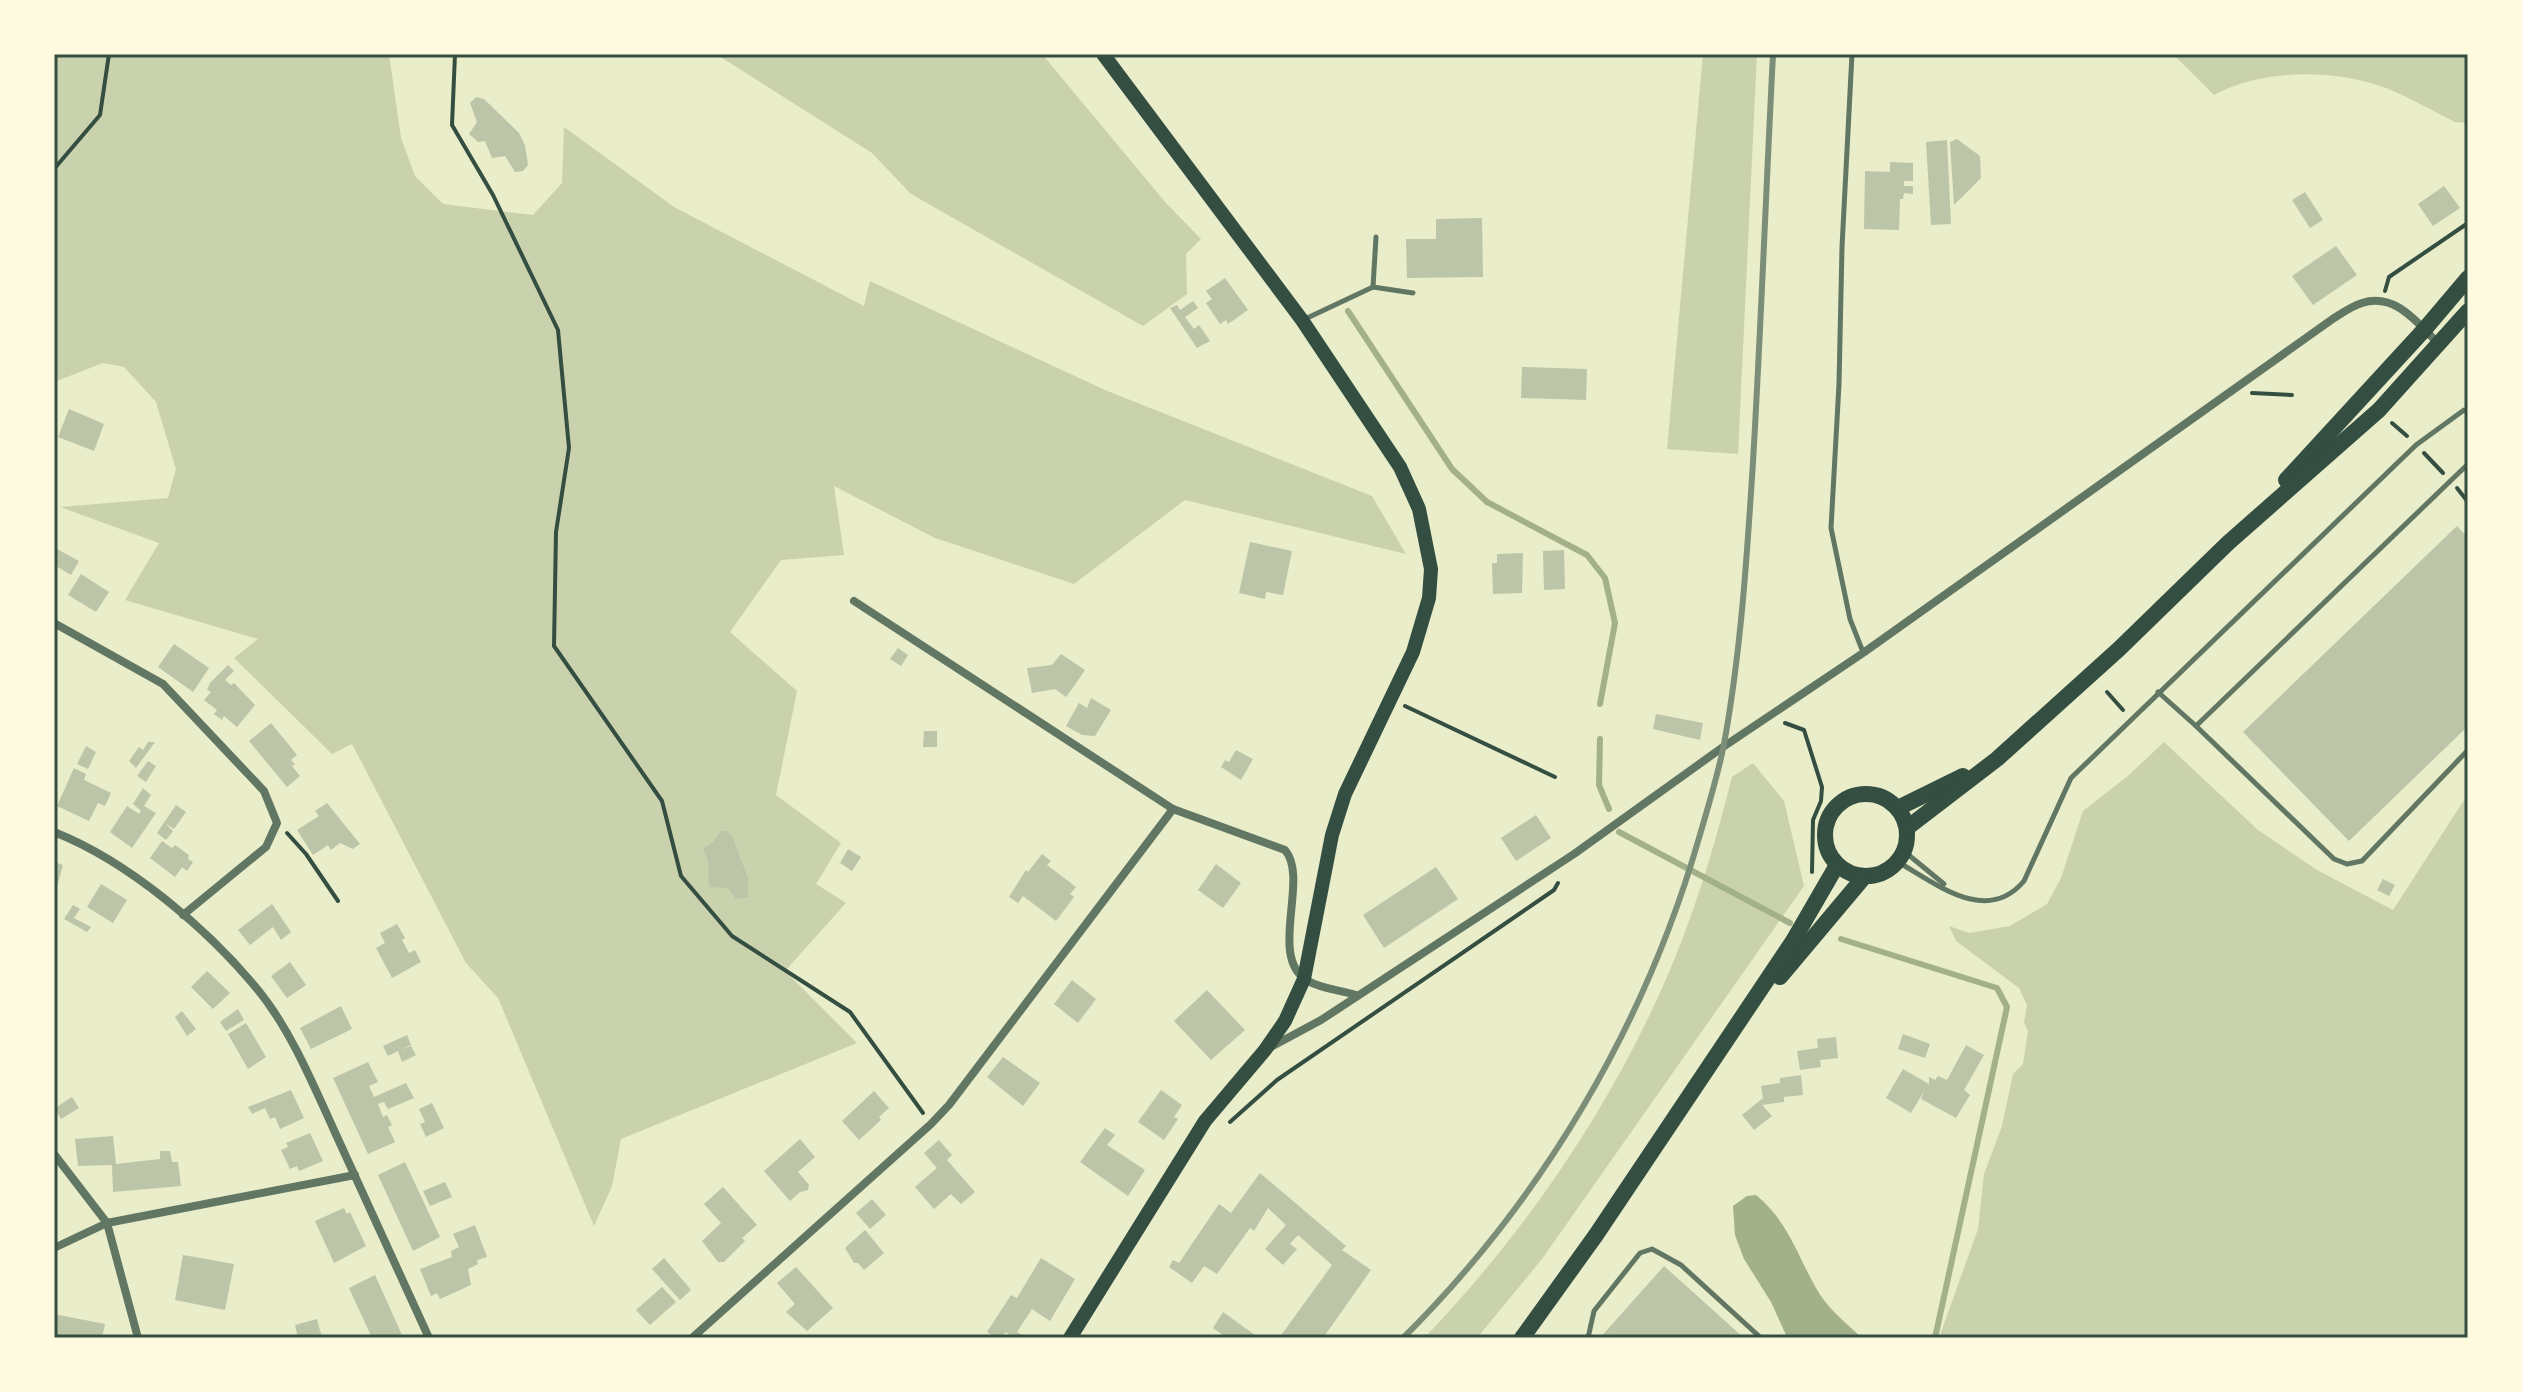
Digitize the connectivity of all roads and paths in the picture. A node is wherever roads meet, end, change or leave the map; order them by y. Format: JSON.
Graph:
{"nodes":[{"id":1,"x":109,"y":54,"type":"edge"},
{"id":2,"x":455,"y":54,"type":"edge"},
{"id":3,"x":1103,"y":54,"type":"edge"},
{"id":4,"x":1852,"y":54,"type":"edge"},
{"id":5,"x":54,"y":169,"type":"edge"},
{"id":6,"x":2468,"y":223,"type":"edge"},
{"id":7,"x":1376,"y":237,"type":"dead end"},
{"id":8,"x":2468,"y":278,"type":"edge"},
{"id":9,"x":1373,"y":287,"type":"junction"},
{"id":10,"x":1413,"y":293,"type":"dead end"},
{"id":11,"x":2382,"y":301,"type":"junction"},
{"id":12,"x":2468,"y":311,"type":"edge"},
{"id":13,"x":1302,"y":320,"type":"junction"},
{"id":14,"x":2424,"y":330,"type":"junction"},
{"id":15,"x":2440,"y":345,"type":"junction"},
{"id":16,"x":2234,"y":389,"type":"junction"},
{"id":17,"x":2292,"y":395,"type":"dead end"},
{"id":18,"x":2468,"y":412,"type":"edge"},
{"id":19,"x":2391,"y":421,"type":"dead end"},
{"id":20,"x":2416,"y":445,"type":"junction"},
{"id":21,"x":2468,"y":464,"type":"edge"},
{"id":22,"x":2450,"y":480,"type":"junction"},
{"id":23,"x":2468,"y":502,"type":"edge"},
{"id":24,"x":2228,"y":543,"type":"junction"},
{"id":25,"x":854,"y":601,"type":"dead end"},
{"id":26,"x":54,"y":623,"type":"edge"},
{"id":27,"x":1863,"y":653,"type":"junction"},
{"id":28,"x":2107,"y":692,"type":"dead end"},
{"id":29,"x":2158,"y":692,"type":"junction"},
{"id":30,"x":1389,"y":698,"type":"junction"},
{"id":31,"x":2133,"y":720,"type":"junction"},
{"id":32,"x":2196,"y":726,"type":"junction"},
{"id":33,"x":1777,"y":728,"type":"dead end"},
{"id":34,"x":2468,"y":750,"type":"edge"},
{"id":35,"x":1997,"y":759,"type":"junction"},
{"id":36,"x":1555,"y":777,"type":"dead end"},
{"id":37,"x":1898,"y":808,"type":"junction"},
{"id":38,"x":1173,"y":809,"type":"junction"},
{"id":39,"x":277,"y":823,"type":"junction"},
{"id":40,"x":1907,"y":828,"type":"junction"},
{"id":41,"x":54,"y":832,"type":"edge"},
{"id":42,"x":1574,"y":854,"type":"junction"},
{"id":43,"x":1901,"y":857,"type":"junction"},
{"id":44,"x":1837,"y":865,"type":"junction"},
{"id":45,"x":1864,"y":877,"type":"junction"},
{"id":46,"x":1808,"y":884,"type":"dead end"},
{"id":47,"x":1961,"y":896,"type":"junction"},
{"id":48,"x":338,"y":901,"type":"dead end"},
{"id":49,"x":183,"y":915,"type":"junction"},
{"id":50,"x":1304,"y":979,"type":"junction"},
{"id":51,"x":1356,"y":995,"type":"junction"},
{"id":52,"x":1265,"y":1050,"type":"junction"},
{"id":53,"x":1702,"y":1076,"type":"junction"},
{"id":54,"x":931,"y":1124,"type":"junction"},
{"id":55,"x":1220,"y":1130,"type":"dead end"},
{"id":56,"x":54,"y":1154,"type":"edge"},
{"id":57,"x":355,"y":1175,"type":"junction"},
{"id":58,"x":107,"y":1223,"type":"junction"},
{"id":59,"x":54,"y":1248,"type":"edge"},
{"id":60,"x":138,"y":1338,"type":"edge"},
{"id":61,"x":429,"y":1338,"type":"edge"},
{"id":62,"x":692,"y":1338,"type":"edge"},
{"id":63,"x":1070,"y":1338,"type":"edge"},
{"id":64,"x":1522,"y":1338,"type":"edge"},
{"id":65,"x":1588,"y":1338,"type":"edge"},
{"id":66,"x":1761,"y":1338,"type":"edge"}],
"edges":[{"from":1,"to":5,"type":"path"},
{"from":2,"to":54,"type":"path"},
{"from":3,"to":13,"type":"main road"},
{"from":4,"to":27,"type":"lane"},
{"from":6,"to":11,"type":"path"},
{"from":7,"to":9,"type":"lane"},
{"from":8,"to":14,"type":"main road"},
{"from":9,"to":10,"type":"lane"},
{"from":9,"to":13,"type":"lane"},
{"from":11,"to":14,"type":"street"},
{"from":11,"to":16,"type":"street"},
{"from":12,"to":15,"type":"main road"},
{"from":13,"to":30,"type":"main road"},
{"from":14,"to":15,"type":"street"},
{"from":14,"to":24,"type":"main road"},
{"from":15,"to":24,"type":"main road"},
{"from":16,"to":17,"type":"path"},
{"from":16,"to":27,"type":"street"},
{"from":18,"to":20,"type":"lane"},
{"from":19,"to":20,"type":"path"},
{"from":20,"to":22,"type":"path"},
{"from":20,"to":29,"type":"lane"},
{"from":21,"to":22,"type":"lane"},
{"from":22,"to":23,"type":"path"},
{"from":22,"to":32,"type":"lane"},
{"from":24,"to":35,"type":"main road"},
{"from":25,"to":38,"type":"street"},
{"from":26,"to":39,"type":"street"},
{"from":27,"to":42,"type":"street"},
{"from":28,"to":31,"type":"path"},
{"from":29,"to":31,"type":"lane"},
{"from":29,"to":32,"type":"lane"},
{"from":30,"to":36,"type":"path"},
{"from":30,"to":50,"type":"main road"},
{"from":31,"to":47,"type":"lane"},
{"from":32,"to":34,"type":"lane"},
{"from":33,"to":46,"type":"path"},
{"from":35,"to":37,"type":"main road"},
{"from":35,"to":40,"type":"main road"},
{"from":37,"to":40,"type":"main road"},
{"from":37,"to":44,"type":"main road"},
{"from":38,"to":50,"type":"street"},
{"from":38,"to":54,"type":"street"},
{"from":39,"to":48,"type":"path"},
{"from":39,"to":49,"type":"street"},
{"from":40,"to":43,"type":"main road"},
{"from":41,"to":49,"type":"street"},
{"from":42,"to":51,"type":"street"},
{"from":42,"to":55,"type":"path"},
{"from":43,"to":45,"type":"main road"},
{"from":43,"to":47,"type":"lane"},
{"from":43,"to":47,"type":"lane"},
{"from":44,"to":45,"type":"main road"},
{"from":44,"to":53,"type":"main road"},
{"from":45,"to":53,"type":"main road"},
{"from":49,"to":57,"type":"street"},
{"from":50,"to":51,"type":"street"},
{"from":50,"to":52,"type":"main road"},
{"from":51,"to":52,"type":"street"},
{"from":52,"to":63,"type":"main road"},
{"from":53,"to":64,"type":"main road"},
{"from":54,"to":62,"type":"street"},
{"from":56,"to":58,"type":"street"},
{"from":57,"to":58,"type":"street"},
{"from":57,"to":61,"type":"street"},
{"from":58,"to":59,"type":"street"},
{"from":58,"to":60,"type":"street"},
{"from":65,"to":66,"type":"lane"}]}
